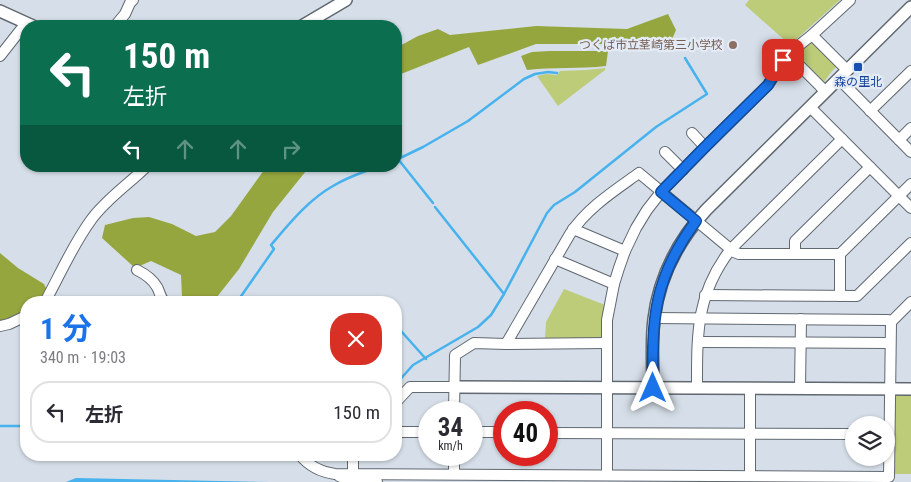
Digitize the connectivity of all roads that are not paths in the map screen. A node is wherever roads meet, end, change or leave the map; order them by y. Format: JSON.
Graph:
{"nodes":[{"id":1,"x":133,"y":0,"type":"edge"},
{"id":2,"x":346,"y":0,"type":"edge"},
{"id":3,"x":850,"y":0,"type":"edge"},
{"id":4,"x":911,"y":7,"type":"edge"},
{"id":5,"x":0,"y":11,"type":"edge"},
{"id":6,"x":20,"y":20,"type":"edge"},
{"id":7,"x":120,"y":20,"type":"edge"},
{"id":8,"x":312,"y":20,"type":"edge"},
{"id":9,"x":20,"y":35,"type":"edge"},
{"id":10,"x":812,"y":35,"type":"junction"},
{"id":11,"x":788,"y":54,"type":"junction"},
{"id":12,"x":0,"y":56,"type":"edge"},
{"id":13,"x":847,"y":70,"type":"junction"},
{"id":14,"x":911,"y":70,"type":"edge"},
{"id":15,"x":839,"y":79,"type":"junction"},
{"id":16,"x":825,"y":92,"type":"junction"},
{"id":17,"x":810,"y":107,"type":"junction"},
{"id":18,"x":870,"y":111,"type":"junction"},
{"id":19,"x":911,"y":128,"type":"edge"},
{"id":20,"x":692,"y":133,"type":"dead end"},
{"id":21,"x":842,"y":139,"type":"junction"},
{"id":22,"x":899,"y":140,"type":"junction"},
{"id":23,"x":705,"y":147,"type":"junction"},
{"id":24,"x":665,"y":152,"type":"dead end"},
{"id":25,"x":911,"y":152,"type":"edge"},
{"id":26,"x":870,"y":168,"type":"junction"},
{"id":27,"x":682,"y":170,"type":"junction"},
{"id":28,"x":140,"y":172,"type":"edge"},
{"id":29,"x":911,"y":184,"type":"edge"},
{"id":30,"x":661,"y":192,"type":"junction"},
{"id":31,"x":899,"y":196,"type":"junction"},
{"id":32,"x":911,"y":208,"type":"edge"},
{"id":33,"x":696,"y":221,"type":"junction"},
{"id":34,"x":573,"y":229,"type":"junction"},
{"id":35,"x":911,"y":243,"type":"edge"},
{"id":36,"x":731,"y":249,"type":"junction"},
{"id":37,"x":625,"y":251,"type":"junction"},
{"id":38,"x":795,"y":254,"type":"junction"},
{"id":39,"x":840,"y":254,"type":"junction"},
{"id":40,"x":555,"y":259,"type":"junction"},
{"id":41,"x":137,"y":270,"type":"dead end"},
{"id":42,"x":614,"y":284,"type":"junction"},
{"id":43,"x":48,"y":296,"type":"edge"},
{"id":44,"x":160,"y":296,"type":"edge"},
{"id":45,"x":705,"y":296,"type":"junction"},
{"id":46,"x":840,"y":296,"type":"junction"},
{"id":47,"x":911,"y":302,"type":"edge"},
{"id":48,"x":654,"y":318,"type":"junction"},
{"id":49,"x":700,"y":318,"type":"junction"},
{"id":50,"x":801,"y":318,"type":"junction"},
{"id":51,"x":20,"y":319,"type":"edge"},
{"id":52,"x":891,"y":322,"type":"junction"},
{"id":53,"x":0,"y":326,"type":"edge"},
{"id":54,"x":698,"y":342,"type":"junction"},
{"id":55,"x":801,"y":342,"type":"junction"},
{"id":56,"x":606,"y":343,"type":"junction"},
{"id":57,"x":890,"y":343,"type":"junction"},
{"id":58,"x":506,"y":344,"type":"junction"},
{"id":59,"x":454,"y":387,"type":"junction"},
{"id":60,"x":606,"y":387,"type":"junction"},
{"id":61,"x":653,"y":388,"type":"junction"},
{"id":62,"x":697,"y":388,"type":"junction"},
{"id":63,"x":750,"y":388,"type":"junction"},
{"id":64,"x":800,"y":388,"type":"junction"},
{"id":65,"x":890,"y":388,"type":"junction"},
{"id":66,"x":911,"y":388,"type":"edge"},
{"id":67,"x":402,"y":395,"type":"edge"},
{"id":68,"x":454,"y":401,"type":"edge"},
{"id":69,"x":889,"y":416,"type":"edge"},
{"id":70,"x":402,"y":432,"type":"edge"},
{"id":71,"x":418,"y":432,"type":"edge"},
{"id":72,"x":558,"y":433,"type":"edge"},
{"id":73,"x":606,"y":433,"type":"junction"},
{"id":74,"x":750,"y":434,"type":"junction"},
{"id":75,"x":845,"y":434,"type":"edge"},
{"id":76,"x":305,"y":461,"type":"edge"},
{"id":77,"x":353,"y":461,"type":"edge"},
{"id":78,"x":454,"y":466,"type":"edge"},
{"id":79,"x":889,"y":466,"type":"edge"},
{"id":80,"x":335,"y":474,"type":"junction"},
{"id":81,"x":353,"y":474,"type":"junction"},
{"id":82,"x":454,"y":474,"type":"junction"},
{"id":83,"x":607,"y":475,"type":"junction"},
{"id":84,"x":750,"y":476,"type":"junction"},
{"id":85,"x":377,"y":482,"type":"edge"}],
"edges":[{"from":1,"to":7,"type":"street"},
{"from":2,"to":8,"type":"street"},
{"from":3,"to":10,"type":"street"},
{"from":4,"to":13,"type":"street"},
{"from":5,"to":6,"type":"street"},
{"from":9,"to":12,"type":"street"},
{"from":10,"to":11,"type":"street"},
{"from":10,"to":13,"type":"street"},
{"from":11,"to":16,"type":"street"},
{"from":11,"to":23,"type":"street"},
{"from":13,"to":15,"type":"street"},
{"from":14,"to":18,"type":"street"},
{"from":15,"to":16,"type":"street"},
{"from":15,"to":18,"type":"street"},
{"from":16,"to":17,"type":"street"},
{"from":17,"to":21,"type":"street"},
{"from":17,"to":33,"type":"street"},
{"from":18,"to":22,"type":"street"},
{"from":19,"to":22,"type":"street"},
{"from":20,"to":23,"type":"street"},
{"from":21,"to":26,"type":"street"},
{"from":21,"to":36,"type":"street"},
{"from":22,"to":25,"type":"street"},
{"from":23,"to":27,"type":"street"},
{"from":24,"to":27,"type":"street"},
{"from":26,"to":31,"type":"street"},
{"from":26,"to":38,"type":"street"},
{"from":27,"to":30,"type":"street"},
{"from":28,"to":43,"type":"street"},
{"from":29,"to":31,"type":"street"},
{"from":30,"to":33,"type":"street"},
{"from":30,"to":34,"type":"street"},
{"from":30,"to":37,"type":"street"},
{"from":31,"to":32,"type":"street"},
{"from":31,"to":39,"type":"street"},
{"from":33,"to":36,"type":"street"},
{"from":33,"to":48,"type":"street"},
{"from":34,"to":37,"type":"street"},
{"from":34,"to":40,"type":"street"},
{"from":35,"to":46,"type":"street"},
{"from":36,"to":38,"type":"street"},
{"from":36,"to":45,"type":"street"},
{"from":37,"to":42,"type":"street"},
{"from":38,"to":39,"type":"street"},
{"from":39,"to":46,"type":"street"},
{"from":40,"to":42,"type":"street"},
{"from":40,"to":58,"type":"street"},
{"from":41,"to":44,"type":"street"},
{"from":42,"to":56,"type":"street"},
{"from":45,"to":46,"type":"street"},
{"from":45,"to":49,"type":"street"},
{"from":47,"to":52,"type":"street"},
{"from":48,"to":49,"type":"street"},
{"from":48,"to":61,"type":"street"},
{"from":49,"to":50,"type":"street"},
{"from":49,"to":54,"type":"street"},
{"from":50,"to":52,"type":"street"},
{"from":50,"to":55,"type":"street"},
{"from":51,"to":53,"type":"street"},
{"from":52,"to":57,"type":"street"},
{"from":54,"to":55,"type":"street"},
{"from":54,"to":62,"type":"street"},
{"from":55,"to":57,"type":"street"},
{"from":55,"to":64,"type":"street"},
{"from":56,"to":58,"type":"street"},
{"from":56,"to":60,"type":"street"},
{"from":57,"to":65,"type":"street"},
{"from":58,"to":59,"type":"street"},
{"from":59,"to":60,"type":"street"},
{"from":59,"to":67,"type":"street"},
{"from":59,"to":68,"type":"street"},
{"from":60,"to":61,"type":"street"},
{"from":60,"to":73,"type":"street"},
{"from":61,"to":62,"type":"street"},
{"from":62,"to":63,"type":"street"},
{"from":63,"to":64,"type":"street"},
{"from":63,"to":74,"type":"street"},
{"from":64,"to":65,"type":"street"},
{"from":65,"to":66,"type":"street"},
{"from":65,"to":69,"type":"street"},
{"from":70,"to":71,"type":"street"},
{"from":72,"to":73,"type":"street"},
{"from":73,"to":74,"type":"street"},
{"from":73,"to":83,"type":"street"},
{"from":74,"to":75,"type":"street"},
{"from":74,"to":84,"type":"street"},
{"from":76,"to":80,"type":"street"},
{"from":77,"to":81,"type":"street"},
{"from":78,"to":82,"type":"street"},
{"from":79,"to":84,"type":"street"},
{"from":80,"to":81,"type":"street"},
{"from":80,"to":85,"type":"street"},
{"from":81,"to":82,"type":"street"},
{"from":82,"to":83,"type":"street"},
{"from":83,"to":84,"type":"street"}]}
